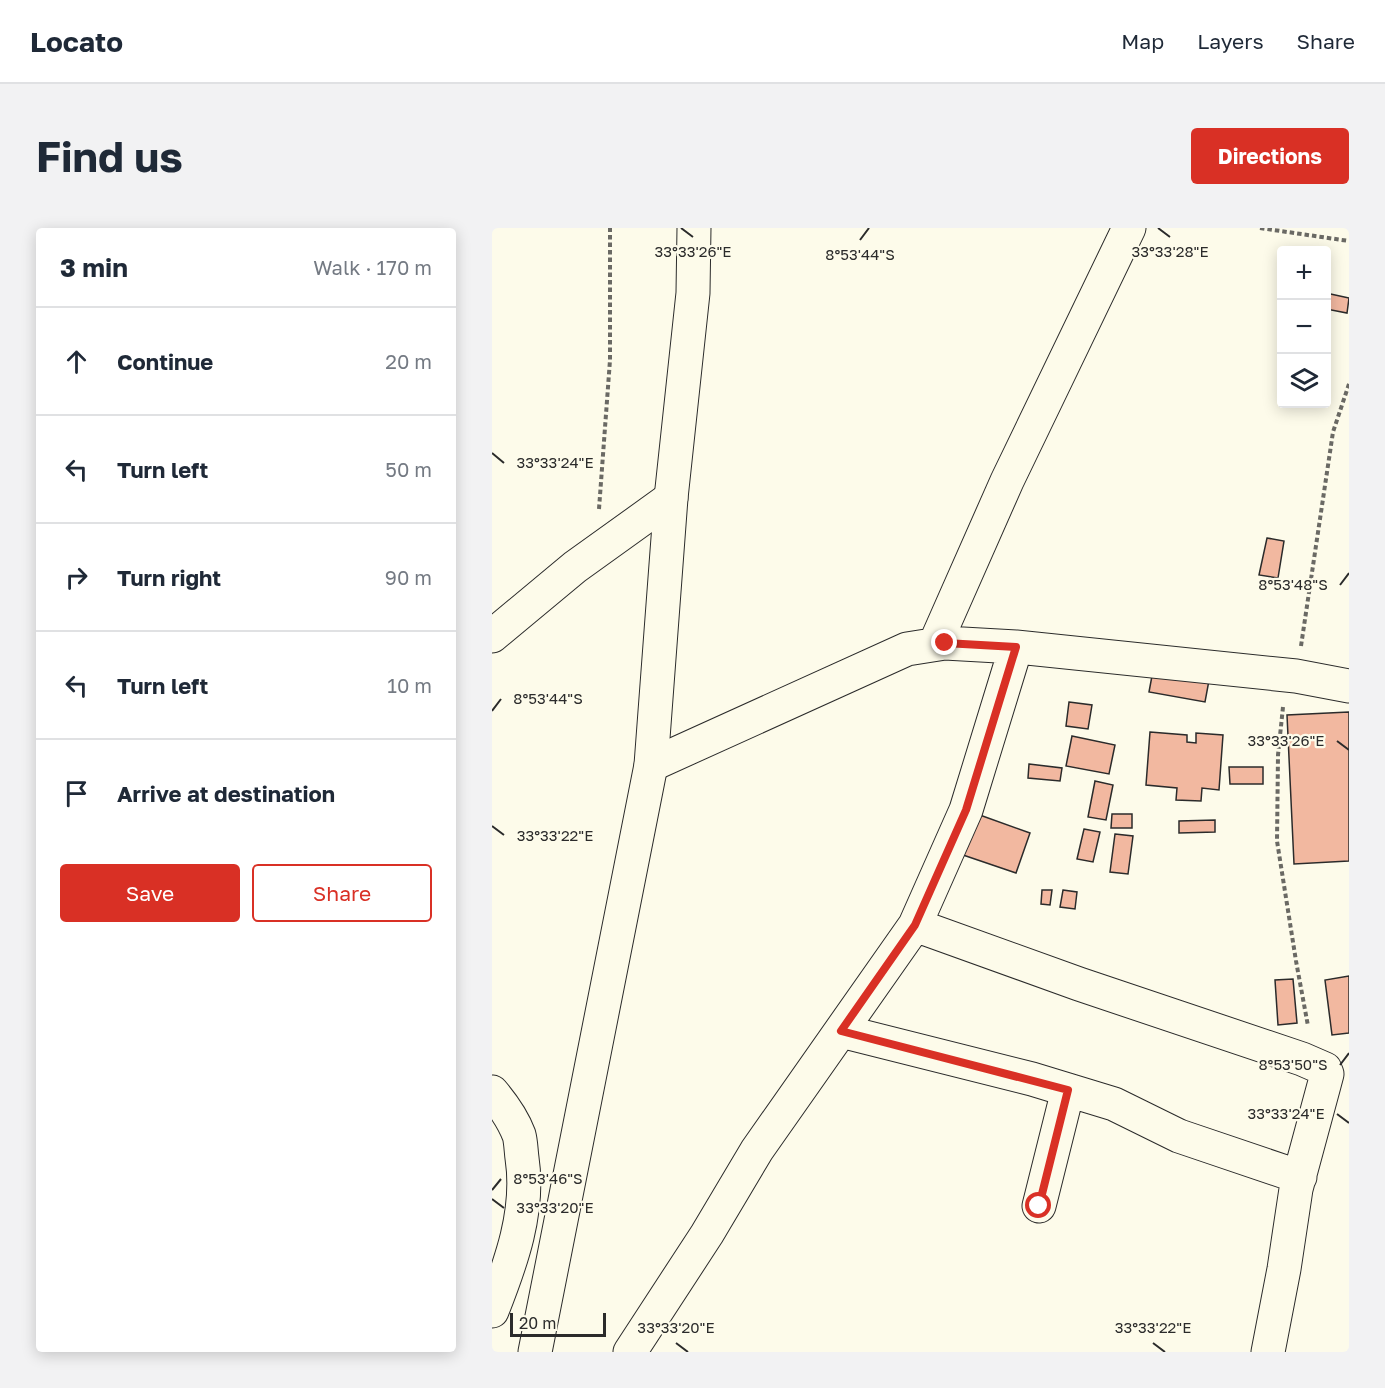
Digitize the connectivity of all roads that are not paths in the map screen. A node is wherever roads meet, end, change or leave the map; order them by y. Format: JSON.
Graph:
{"nodes":[{"id":1,"x":694,"y":228,"type":"edge"},
{"id":2,"x":1129,"y":228,"type":"edge"},
{"id":3,"x":671,"y":498,"type":"junction"},
{"id":4,"x":492,"y":636,"type":"edge"},
{"id":5,"x":935,"y":644,"type":"junction"},
{"id":6,"x":1016,"y":647,"type":"junction"},
{"id":7,"x":1349,"y":686,"type":"edge"},
{"id":8,"x":651,"y":765,"type":"junction"},
{"id":9,"x":915,"y":925,"type":"junction"},
{"id":10,"x":841,"y":1031,"type":"junction"},
{"id":11,"x":1068,"y":1090,"type":"junction"},
{"id":12,"x":492,"y":1092,"type":"edge"},
{"id":13,"x":1300,"y":1177,"type":"junction"},
{"id":14,"x":1039,"y":1206,"type":"dead end"},
{"id":15,"x":492,"y":1311,"type":"edge"},
{"id":16,"x":535,"y":1352,"type":"edge"},
{"id":17,"x":630,"y":1352,"type":"edge"},
{"id":18,"x":1268,"y":1352,"type":"edge"}],
"edges":[{"from":1,"to":3,"type":"main road"},
{"from":2,"to":5,"type":"main road"},
{"from":3,"to":4,"type":"main road"},
{"from":3,"to":8,"type":"main road"},
{"from":5,"to":6,"type":"main road"},
{"from":5,"to":8,"type":"main road"},
{"from":6,"to":7,"type":"main road"},
{"from":6,"to":9,"type":"main road"},
{"from":8,"to":16,"type":"main road"},
{"from":9,"to":10,"type":"main road"},
{"from":9,"to":13,"type":"main road"},
{"from":10,"to":11,"type":"main road"},
{"from":10,"to":17,"type":"main road"},
{"from":11,"to":13,"type":"main road"},
{"from":11,"to":14,"type":"main road"},
{"from":12,"to":15,"type":"main road"},
{"from":13,"to":18,"type":"main road"}]}
